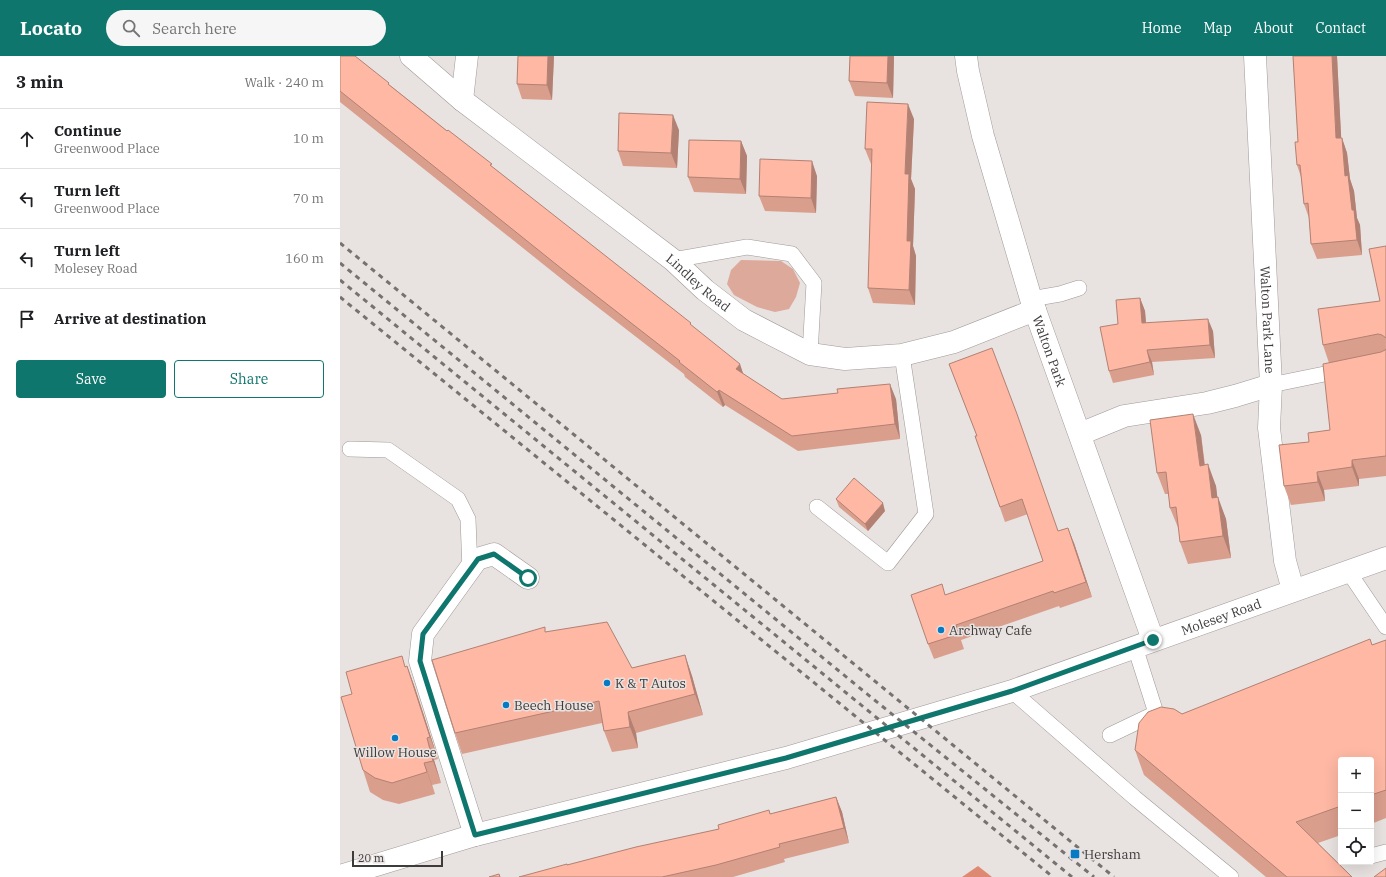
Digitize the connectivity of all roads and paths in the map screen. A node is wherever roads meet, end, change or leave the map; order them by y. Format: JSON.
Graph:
{"nodes":[{"id":1,"x":411,"y":56,"type":"edge"},
{"id":2,"x":467,"y":56,"type":"edge"},
{"id":3,"x":966,"y":56,"type":"edge"},
{"id":4,"x":1255,"y":56,"type":"edge"},
{"id":5,"x":462,"y":100,"type":"junction"},
{"id":6,"x":673,"y":260,"type":"junction"},
{"id":7,"x":1079,"y":288,"type":"dead end"},
{"id":8,"x":1033,"y":305,"type":"junction"},
{"id":9,"x":810,"y":354,"type":"junction"},
{"id":10,"x":902,"y":355,"type":"junction"},
{"id":11,"x":1355,"y":368,"type":"edge"},
{"id":12,"x":1271,"y":385,"type":"junction"},
{"id":13,"x":1080,"y":434,"type":"junction"},
{"id":14,"x":350,"y":450,"type":"dead end"},
{"id":15,"x":817,"y":508,"type":"dead end"},
{"id":16,"x":1386,"y":558,"type":"edge"},
{"id":17,"x":470,"y":570,"type":"junction"},
{"id":18,"x":1348,"y":570,"type":"junction"},
{"id":19,"x":528,"y":578,"type":"dead end"},
{"id":20,"x":1293,"y":590,"type":"junction"},
{"id":21,"x":1386,"y":627,"type":"edge"},
{"id":22,"x":1144,"y":644,"type":"junction"},
{"id":23,"x":1012,"y":691,"type":"junction"},
{"id":24,"x":1110,"y":735,"type":"dead end"},
{"id":25,"x":475,"y":835,"type":"junction"},
{"id":26,"x":1386,"y":852,"type":"edge"},
{"id":27,"x":1374,"y":855,"type":"edge"},
{"id":28,"x":340,"y":876,"type":"edge"},
{"id":29,"x":1231,"y":877,"type":"edge"}],
"edges":[{"from":1,"to":5,"type":"street","name":"Lindley Road"},
{"from":2,"to":5,"type":"street"},
{"from":3,"to":8,"type":"street","name":"Walton Park"},
{"from":4,"to":12,"type":"street","name":"Walton Park Lane"},
{"from":5,"to":6,"type":"street","name":"Lindley Road"},
{"from":6,"to":9,"type":"street","name":"Lindley Road"},
{"from":6,"to":9,"type":"lane"},
{"from":7,"to":8,"type":"lane"},
{"from":8,"to":10,"type":"street","name":"Lindley Road"},
{"from":8,"to":13,"type":"street","name":"Walton Park"},
{"from":9,"to":10,"type":"street","name":"Lindley Road"},
{"from":10,"to":15,"type":"lane"},
{"from":11,"to":12,"type":"lane"},
{"from":12,"to":13,"type":"street","name":"Walton Park Lane"},
{"from":12,"to":20,"type":"street"},
{"from":13,"to":22,"type":"street","name":"Walton Park"},
{"from":14,"to":17,"type":"lane"},
{"from":16,"to":18,"type":"street","name":"Molesey Road"},
{"from":17,"to":19,"type":"street"},
{"from":17,"to":25,"type":"street"},
{"from":18,"to":20,"type":"street","name":"Molesey Road"},
{"from":18,"to":21,"type":"lane"},
{"from":20,"to":22,"type":"street","name":"Molesey Road"},
{"from":22,"to":23,"type":"street","name":"Molesey Road"},
{"from":22,"to":24,"type":"lane"},
{"from":23,"to":25,"type":"street","name":"Molesey Road"},
{"from":23,"to":29,"type":"lane"},
{"from":25,"to":28,"type":"street","name":"Molesey Road"},
{"from":26,"to":27,"type":"lane"}]}
